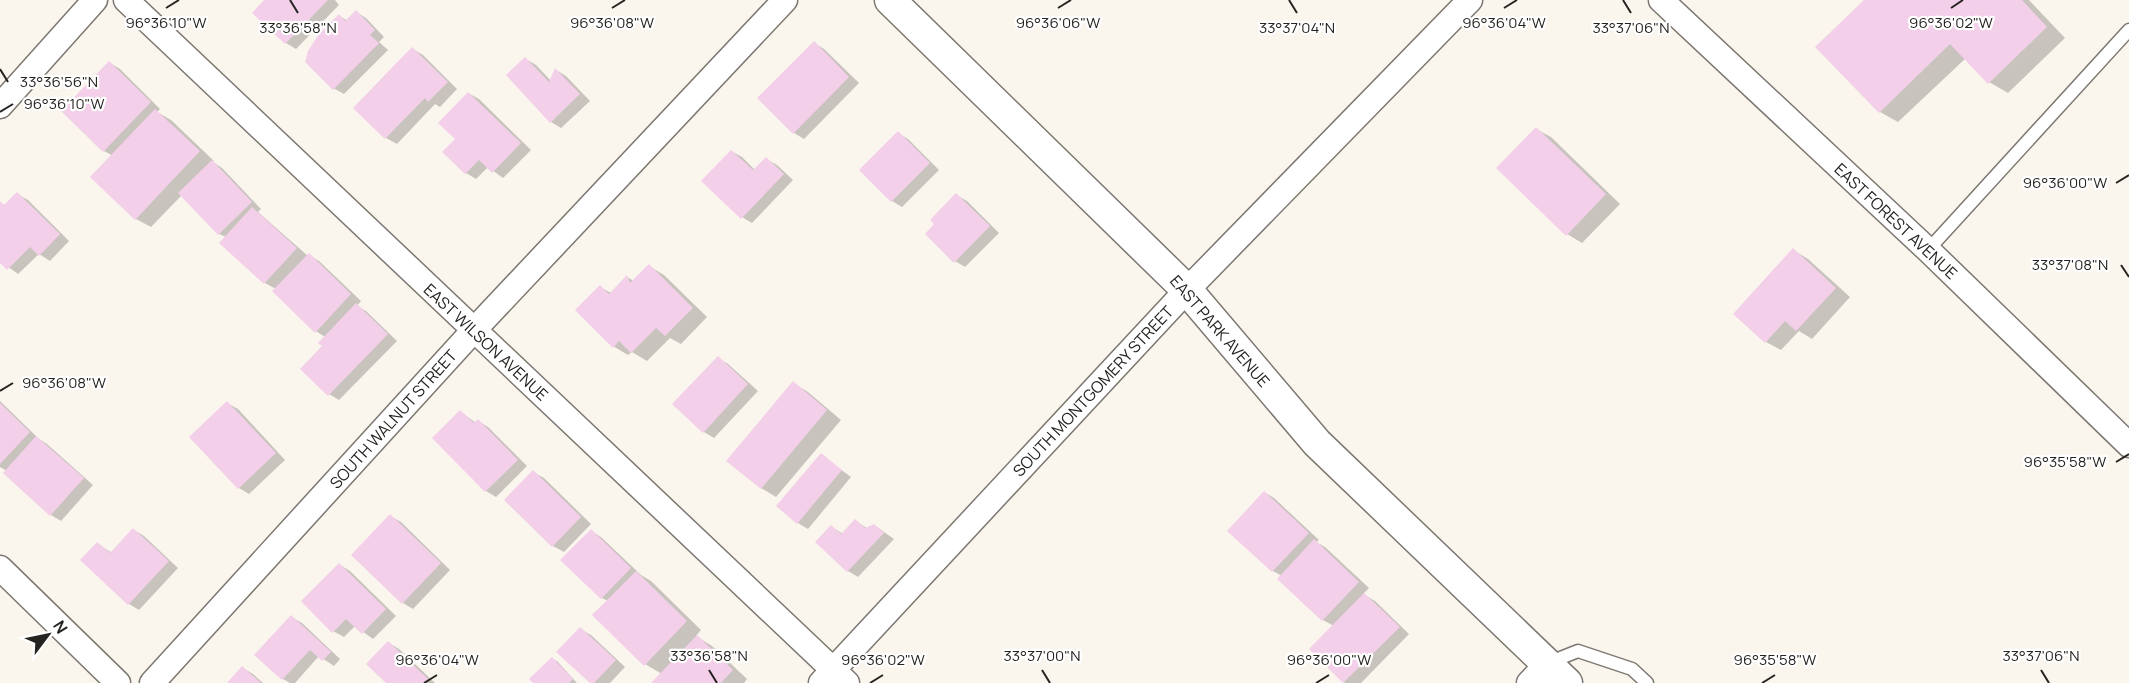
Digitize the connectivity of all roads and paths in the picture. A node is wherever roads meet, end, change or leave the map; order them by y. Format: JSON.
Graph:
{"nodes":[{"id":1,"x":95,"y":0,"type":"edge"},
{"id":2,"x":126,"y":0,"type":"edge"},
{"id":3,"x":785,"y":0,"type":"edge"},
{"id":4,"x":890,"y":0,"type":"edge"},
{"id":5,"x":1470,"y":0,"type":"edge"},
{"id":6,"x":1661,"y":0,"type":"edge"},
{"id":7,"x":2129,"y":30,"type":"edge"},
{"id":8,"x":0,"y":106,"type":"edge"},
{"id":9,"x":1928,"y":250,"type":"junction"},
{"id":10,"x":1187,"y":290,"type":"junction"},
{"id":11,"x":474,"y":330,"type":"junction"},
{"id":12,"x":2129,"y":445,"type":"edge"},
{"id":13,"x":2,"y":573,"type":"edge"},
{"id":14,"x":1548,"y":677,"type":"edge"},
{"id":15,"x":834,"y":678,"type":"edge"},
{"id":16,"x":118,"y":683,"type":"edge"},
{"id":17,"x":152,"y":683,"type":"edge"},
{"id":18,"x":1647,"y":683,"type":"edge"}],
"edges":[{"from":1,"to":8,"type":"street"},
{"from":2,"to":11,"type":"street","name":"EAST WILSON AVENUE"},
{"from":3,"to":11,"type":"street","name":"SOUTH WALNUT STREET"},
{"from":4,"to":10,"type":"street","name":"EAST PARK AVENUE"},
{"from":5,"to":10,"type":"street","name":"SOUTH MONTGOMERY STREET"},
{"from":6,"to":9,"type":"street","name":"EAST FOREST AVENUE"},
{"from":7,"to":9,"type":"lane"},
{"from":9,"to":12,"type":"street","name":"EAST FOREST AVENUE"},
{"from":10,"to":14,"type":"street","name":"EAST PARK AVENUE"},
{"from":10,"to":15,"type":"street","name":"SOUTH MONTGOMERY STREET"},
{"from":11,"to":15,"type":"street","name":"EAST WILSON AVENUE"},
{"from":11,"to":17,"type":"street","name":"SOUTH WALNUT STREET"},
{"from":13,"to":16,"type":"street"},
{"from":14,"to":18,"type":"lane","name":"EAST PARK AVENUE"}]}
